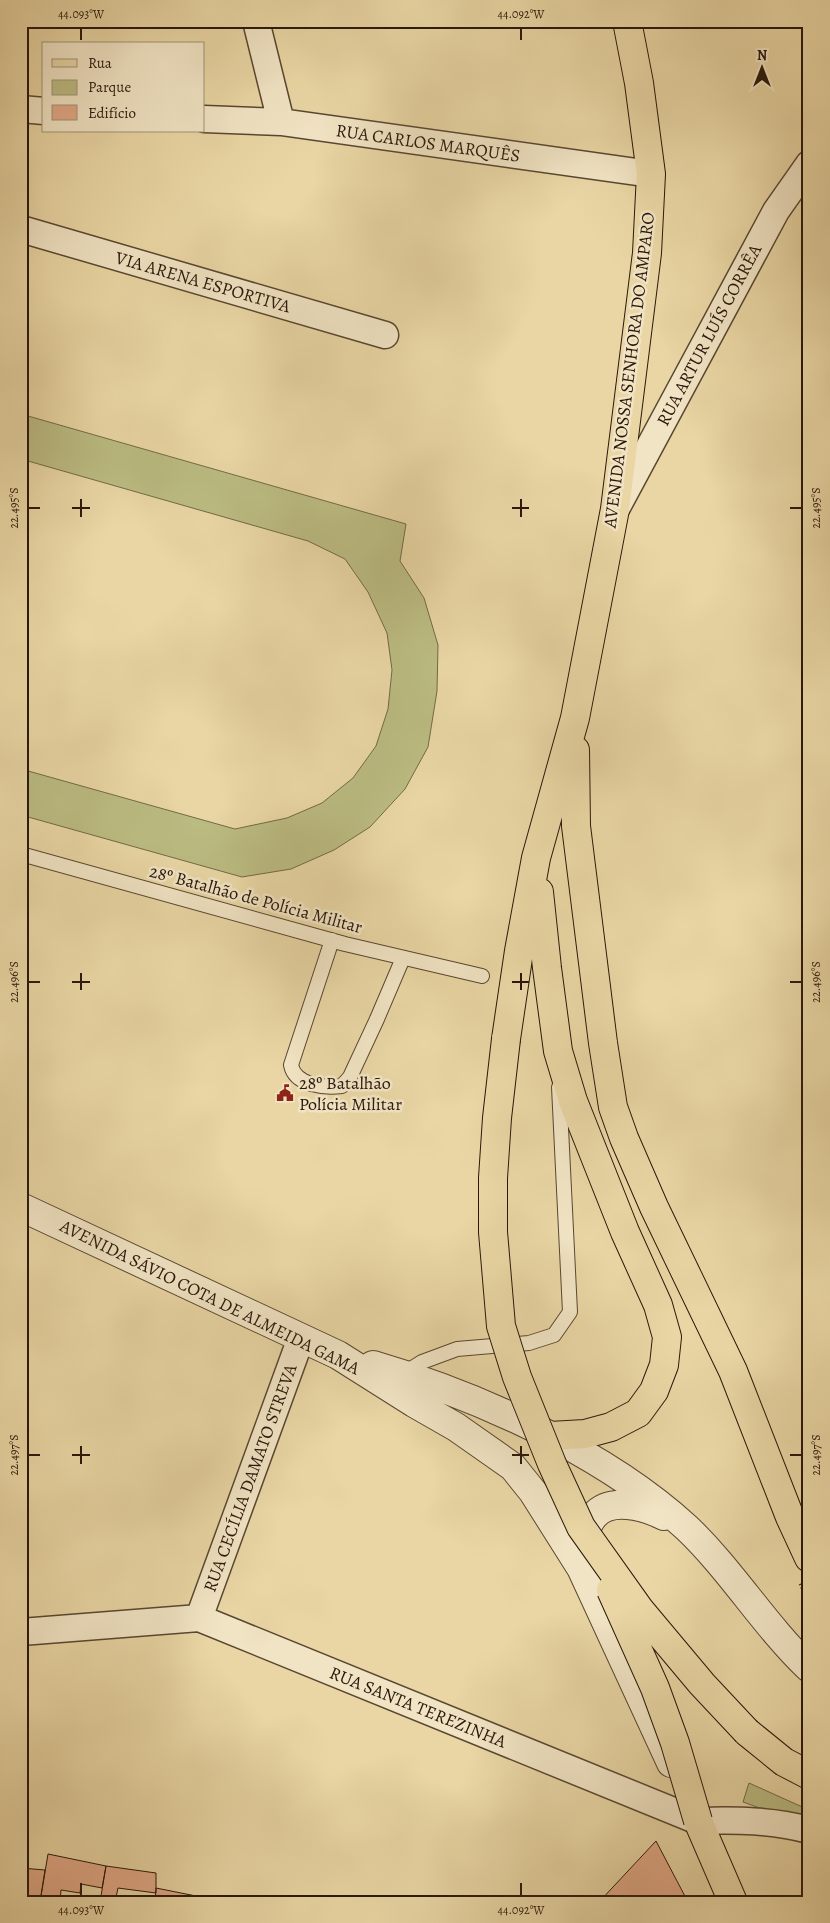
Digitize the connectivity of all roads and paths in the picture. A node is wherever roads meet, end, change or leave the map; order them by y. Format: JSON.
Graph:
{"nodes":[{"id":1,"x":256,"y":21,"type":"edge"},
{"id":2,"x":627,"y":21,"type":"edge"},
{"id":3,"x":21,"y":109,"type":"edge"},
{"id":4,"x":42,"y":111,"type":"edge"},
{"id":5,"x":205,"y":119,"type":"edge"},
{"id":6,"x":281,"y":122,"type":"junction"},
{"id":7,"x":809,"y":164,"type":"edge"},
{"id":8,"x":651,"y":174,"type":"junction"},
{"id":9,"x":21,"y":229,"type":"edge"},
{"id":10,"x":385,"y":335,"type":"dead end"},
{"id":11,"x":615,"y":509,"type":"junction"},
{"id":12,"x":575,"y":718,"type":"junction"},
{"id":13,"x":21,"y":854,"type":"edge"},
{"id":14,"x":536,"y":858,"type":"junction"},
{"id":15,"x":332,"y":940,"type":"junction"},
{"id":16,"x":403,"y":958,"type":"junction"},
{"id":17,"x":482,"y":976,"type":"dead end"},
{"id":18,"x":558,"y":1051,"type":"junction"},
{"id":19,"x":21,"y":1207,"type":"edge"},
{"id":20,"x":301,"y":1338,"type":"junction"},
{"id":21,"x":338,"y":1355,"type":"junction"},
{"id":22,"x":402,"y":1374,"type":"junction"},
{"id":23,"x":550,"y":1436,"type":"junction"},
{"id":24,"x":582,"y":1527,"type":"junction"},
{"id":25,"x":687,"y":1529,"type":"junction"},
{"id":26,"x":809,"y":1558,"type":"edge"},
{"id":27,"x":580,"y":1568,"type":"junction"},
{"id":28,"x":199,"y":1618,"type":"junction"},
{"id":29,"x":21,"y":1632,"type":"edge"},
{"id":30,"x":809,"y":1668,"type":"edge"},
{"id":31,"x":809,"y":1775,"type":"edge"},
{"id":32,"x":698,"y":1821,"type":"junction"},
{"id":33,"x":809,"y":1830,"type":"edge"},
{"id":34,"x":733,"y":1902,"type":"edge"}],
"edges":[{"from":1,"to":6,"type":"street"},
{"from":2,"to":8,"type":"main road","name":"AVENIDA NOSSA SENHORA DO AMPARO"},
{"from":3,"to":4,"type":"street"},
{"from":5,"to":6,"type":"street","name":"RUA CARLOS MARQUÊS"},
{"from":6,"to":8,"type":"street","name":"RUA CARLOS MARQUÊS"},
{"from":7,"to":11,"type":"street","name":"RUA ARTUR LUÍS CORRÊA"},
{"from":8,"to":11,"type":"main road","name":"AVENIDA NOSSA SENHORA DO AMPARO"},
{"from":9,"to":10,"type":"street","name":"VIA ARENA ESPORTIVA"},
{"from":11,"to":12,"type":"main road","name":"AVENIDA NOSSA SENHORA DO AMPARO"},
{"from":12,"to":14,"type":"main road","name":"AVENIDA NOSSA SENHORA DO AMPARO"},
{"from":12,"to":26,"type":"main road","name":"AVENIDA NOSSA SENHORA DO AMPARO"},
{"from":13,"to":15,"type":"lane","name":"28º Batalhão de Polícia Militar"},
{"from":14,"to":18,"type":"main road"},
{"from":14,"to":24,"type":"main road","name":"AVENIDA NOSSA SENHORA DO AMPARO","bridge":true},
{"from":15,"to":16,"type":"lane","name":"28º Batalhão de Polícia Militar"},
{"from":15,"to":16,"type":"lane"},
{"from":16,"to":17,"type":"lane","name":"28º Batalhão de Polícia Militar"},
{"from":18,"to":22,"type":"lane"},
{"from":18,"to":23,"type":"main road"},
{"from":19,"to":20,"type":"street","name":"AVENIDA SÁVIO COTA DE ALMEIDA GAMA"},
{"from":20,"to":21,"type":"street","name":"AVENIDA SÁVIO COTA DE ALMEIDA GAMA"},
{"from":20,"to":28,"type":"street","name":"RUA CECÍLIA DAMATO STREVA"},
{"from":21,"to":22,"type":"street"},
{"from":21,"to":27,"type":"street","name":"AVENIDA SÁVIO COTA DE ALMEIDA GAMA"},
{"from":22,"to":23,"type":"street"},
{"from":23,"to":25,"type":"street"},
{"from":24,"to":31,"type":"main road","bridge":true},
{"from":24,"to":32,"type":"main road","bridge":true},
{"from":25,"to":27,"type":"street"},
{"from":25,"to":30,"type":"street"},
{"from":27,"to":32,"type":"street","name":"AVENIDA SÁVIO COTA DE ALMEIDA GAMA"},
{"from":28,"to":29,"type":"street","name":"RUA SANTA TEREZINHA"},
{"from":28,"to":32,"type":"street","name":"RUA SANTA TEREZINHA"},
{"from":32,"to":33,"type":"street","name":"RUA SANTA TEREZINHA"},
{"from":32,"to":34,"type":"main road"}]}
